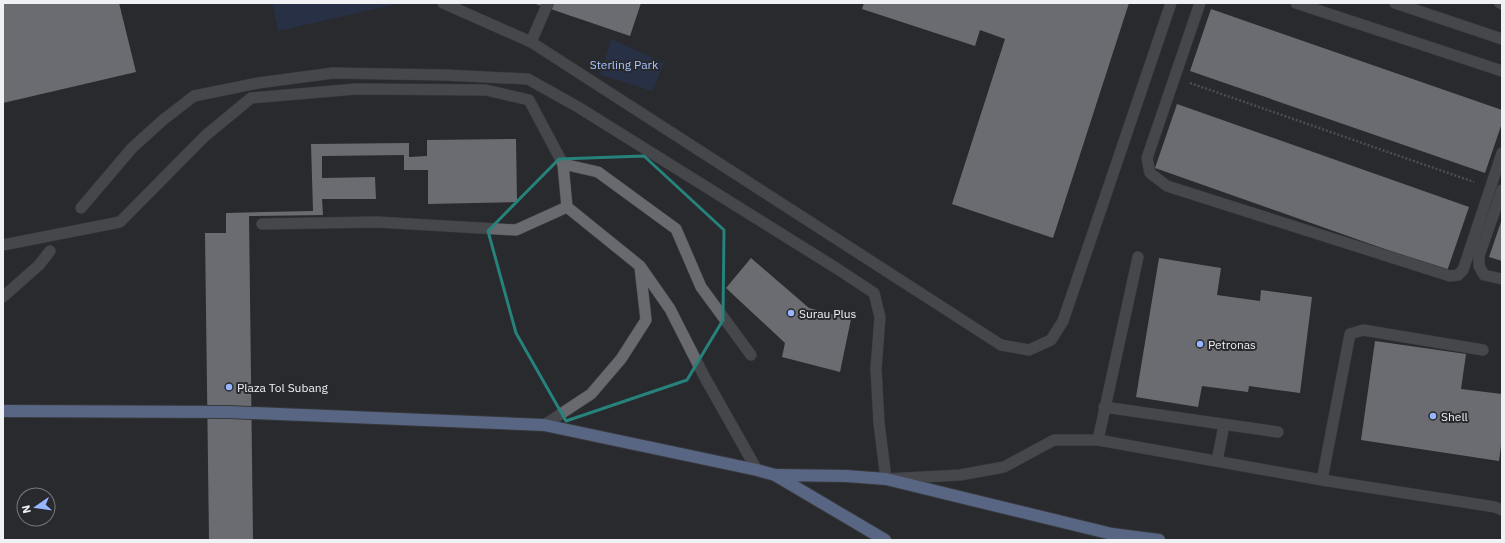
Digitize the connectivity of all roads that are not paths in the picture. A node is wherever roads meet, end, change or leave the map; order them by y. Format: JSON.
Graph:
{"nodes":[{"id":1,"x":443,"y":3,"type":"edge"},
{"id":2,"x":548,"y":3,"type":"edge"},
{"id":3,"x":1171,"y":3,"type":"edge"},
{"id":4,"x":1200,"y":3,"type":"edge"},
{"id":5,"x":1296,"y":3,"type":"edge"},
{"id":6,"x":1394,"y":3,"type":"edge"},
{"id":7,"x":1502,"y":39,"type":"edge"},
{"id":8,"x":531,"y":42,"type":"junction"},
{"id":9,"x":1502,"y":71,"type":"edge"},
{"id":10,"x":1502,"y":153,"type":"edge"},
{"id":11,"x":563,"y":164,"type":"junction"},
{"id":12,"x":1502,"y":190,"type":"edge"},
{"id":13,"x":567,"y":207,"type":"junction"},
{"id":14,"x":81,"y":208,"type":"dead end"},
{"id":15,"x":262,"y":224,"type":"dead end"},
{"id":16,"x":3,"y":245,"type":"edge"},
{"id":17,"x":50,"y":251,"type":"dead end"},
{"id":18,"x":1138,"y":257,"type":"dead end"},
{"id":19,"x":640,"y":266,"type":"junction"},
{"id":20,"x":1502,"y":279,"type":"edge"},
{"id":21,"x":3,"y":297,"type":"edge"},
{"id":22,"x":1483,"y":350,"type":"dead end"},
{"id":23,"x":752,"y":355,"type":"dead end"},
{"id":24,"x":1104,"y":407,"type":"junction"},
{"id":25,"x":3,"y":411,"type":"edge"},
{"id":26,"x":544,"y":425,"type":"junction"},
{"id":27,"x":1224,"y":425,"type":"junction"},
{"id":28,"x":1278,"y":432,"type":"dead end"},
{"id":29,"x":1098,"y":440,"type":"junction"},
{"id":30,"x":1217,"y":462,"type":"junction"},
{"id":31,"x":756,"y":470,"type":"junction"},
{"id":32,"x":775,"y":475,"type":"junction"},
{"id":33,"x":886,"y":479,"type":"junction"},
{"id":34,"x":1322,"y":480,"type":"junction"},
{"id":35,"x":1500,"y":507,"type":"edge"},
{"id":36,"x":885,"y":540,"type":"edge"},
{"id":37,"x":1159,"y":540,"type":"edge"}],
"edges":[{"from":1,"to":8,"type":"street"},
{"from":2,"to":8,"type":"street"},
{"from":3,"to":8,"type":"street"},
{"from":4,"to":10,"type":"street"},
{"from":5,"to":9,"type":"street"},
{"from":6,"to":7,"type":"street"},
{"from":11,"to":13,"type":"street"},
{"from":11,"to":16,"type":"street"},
{"from":11,"to":23,"type":"street"},
{"from":12,"to":20,"type":"street"},
{"from":13,"to":15,"type":"street"},
{"from":13,"to":19,"type":"street"},
{"from":14,"to":33,"type":"street"},
{"from":17,"to":21,"type":"street"},
{"from":18,"to":24,"type":"street"},
{"from":19,"to":26,"type":"street"},
{"from":19,"to":31,"type":"street"},
{"from":22,"to":34,"type":"street"},
{"from":24,"to":27,"type":"street"},
{"from":24,"to":29,"type":"street"},
{"from":25,"to":26,"type":"highway"},
{"from":26,"to":31,"type":"highway"},
{"from":27,"to":28,"type":"street"},
{"from":27,"to":30,"type":"street"},
{"from":29,"to":30,"type":"street"},
{"from":29,"to":33,"type":"street"},
{"from":30,"to":34,"type":"street"},
{"from":31,"to":32,"type":"highway"},
{"from":32,"to":33,"type":"highway"},
{"from":32,"to":36,"type":"highway"},
{"from":33,"to":37,"type":"highway"},
{"from":34,"to":35,"type":"street"}]}
